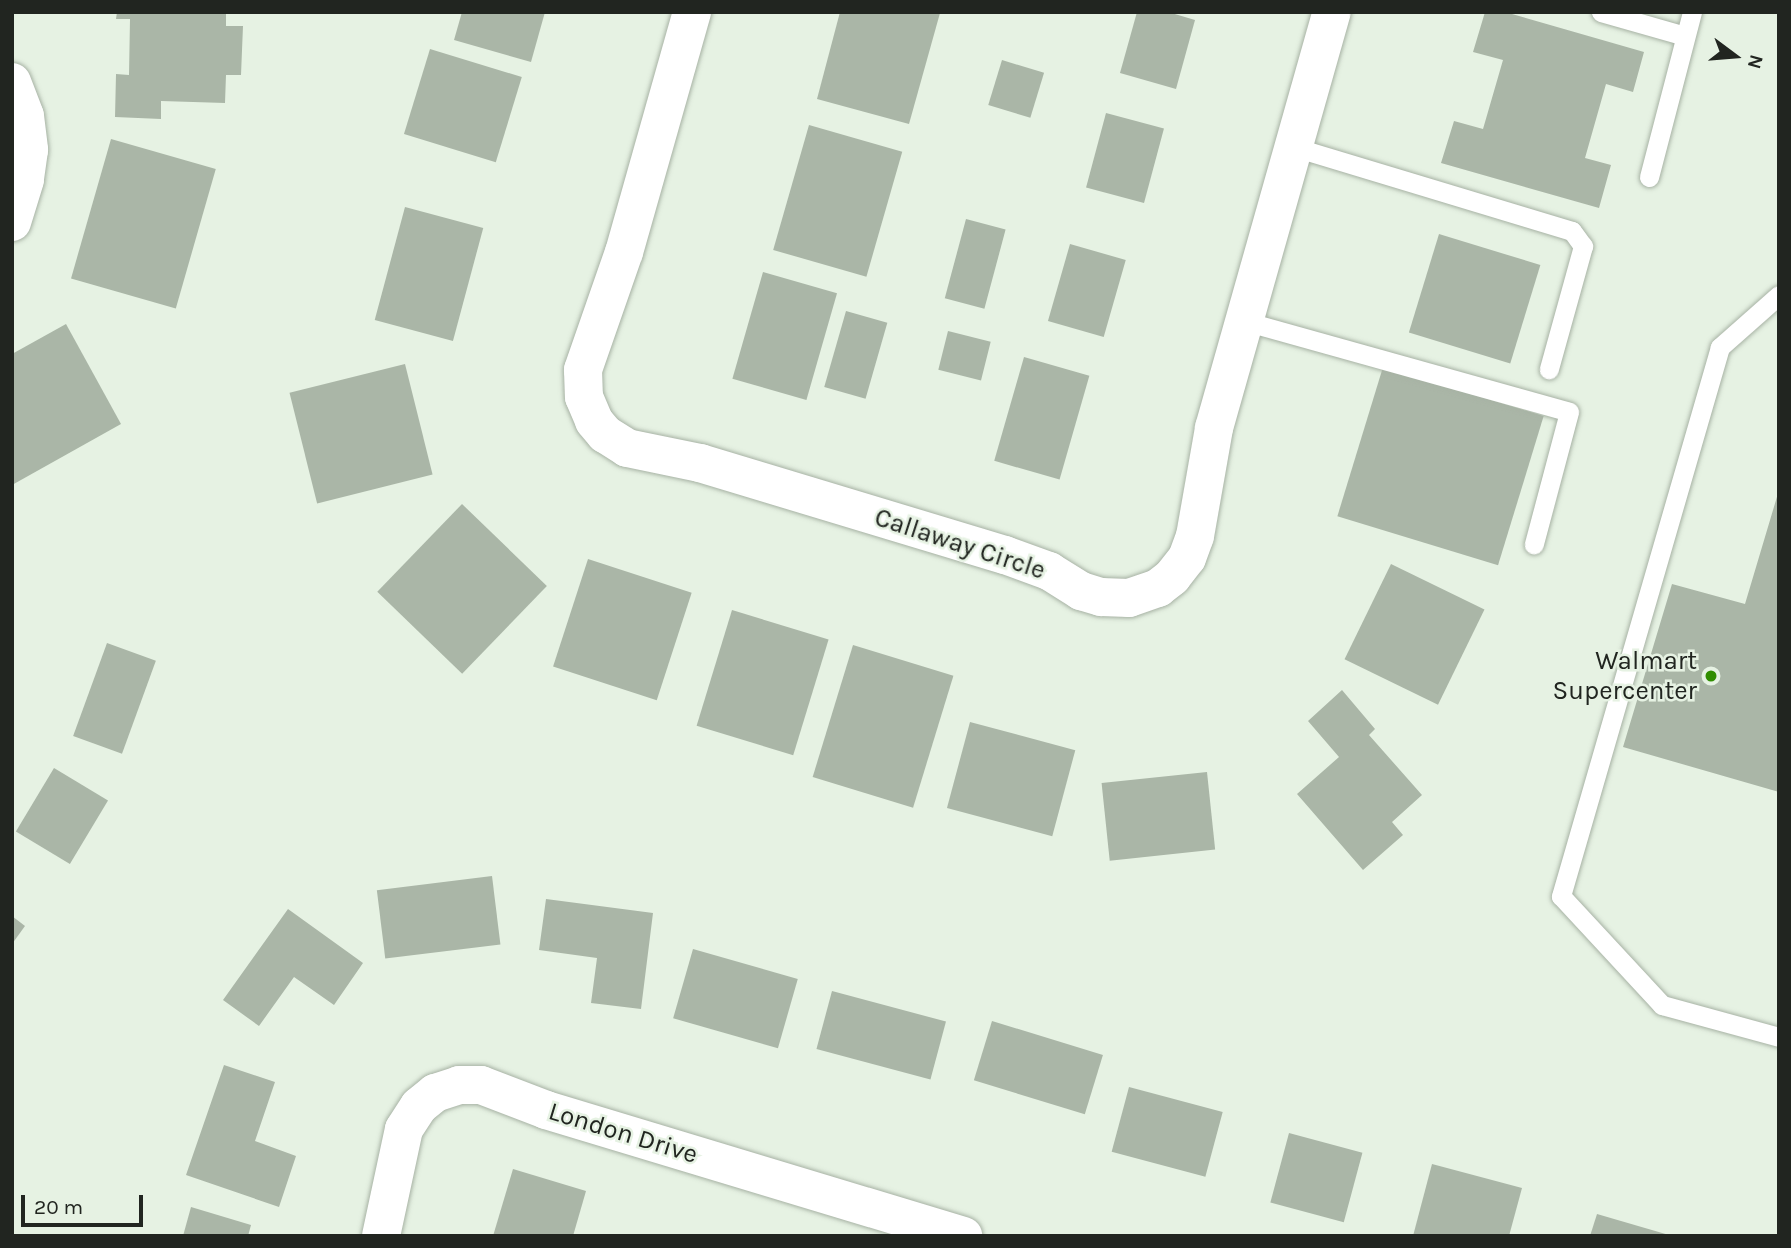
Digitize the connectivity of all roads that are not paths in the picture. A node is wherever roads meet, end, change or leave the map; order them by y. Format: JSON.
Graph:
{"nodes":[{"id":1,"x":692,"y":12,"type":"edge"},
{"id":2,"x":1332,"y":12,"type":"edge"},
{"id":3,"x":1601,"y":12,"type":"edge"},
{"id":4,"x":1692,"y":12,"type":"edge"},
{"id":5,"x":1685,"y":36,"type":"junction"},
{"id":6,"x":12,"y":82,"type":"edge"},
{"id":7,"x":1294,"y":147,"type":"junction"},
{"id":8,"x":1648,"y":177,"type":"dead end"},
{"id":9,"x":12,"y":222,"type":"edge"},
{"id":10,"x":1779,"y":295,"type":"edge"},
{"id":11,"x":1244,"y":321,"type":"junction"},
{"id":12,"x":1549,"y":369,"type":"dead end"},
{"id":13,"x":1534,"y":544,"type":"dead end"},
{"id":14,"x":1779,"y":1037,"type":"edge"},
{"id":15,"x":381,"y":1236,"type":"edge"},
{"id":16,"x":963,"y":1236,"type":"edge"}],
"edges":[{"from":1,"to":11,"type":"street","name":"Callaway Circle"},
{"from":2,"to":7,"type":"street","name":"Callaway Circle"},
{"from":3,"to":5,"type":"lane"},
{"from":4,"to":5,"type":"lane"},
{"from":5,"to":8,"type":"lane"},
{"from":6,"to":9,"type":"street"},
{"from":7,"to":11,"type":"street","name":"Callaway Circle"},
{"from":7,"to":12,"type":"lane"},
{"from":10,"to":14,"type":"lane"},
{"from":11,"to":13,"type":"lane"},
{"from":15,"to":16,"type":"street","name":"London Drive"}]}
